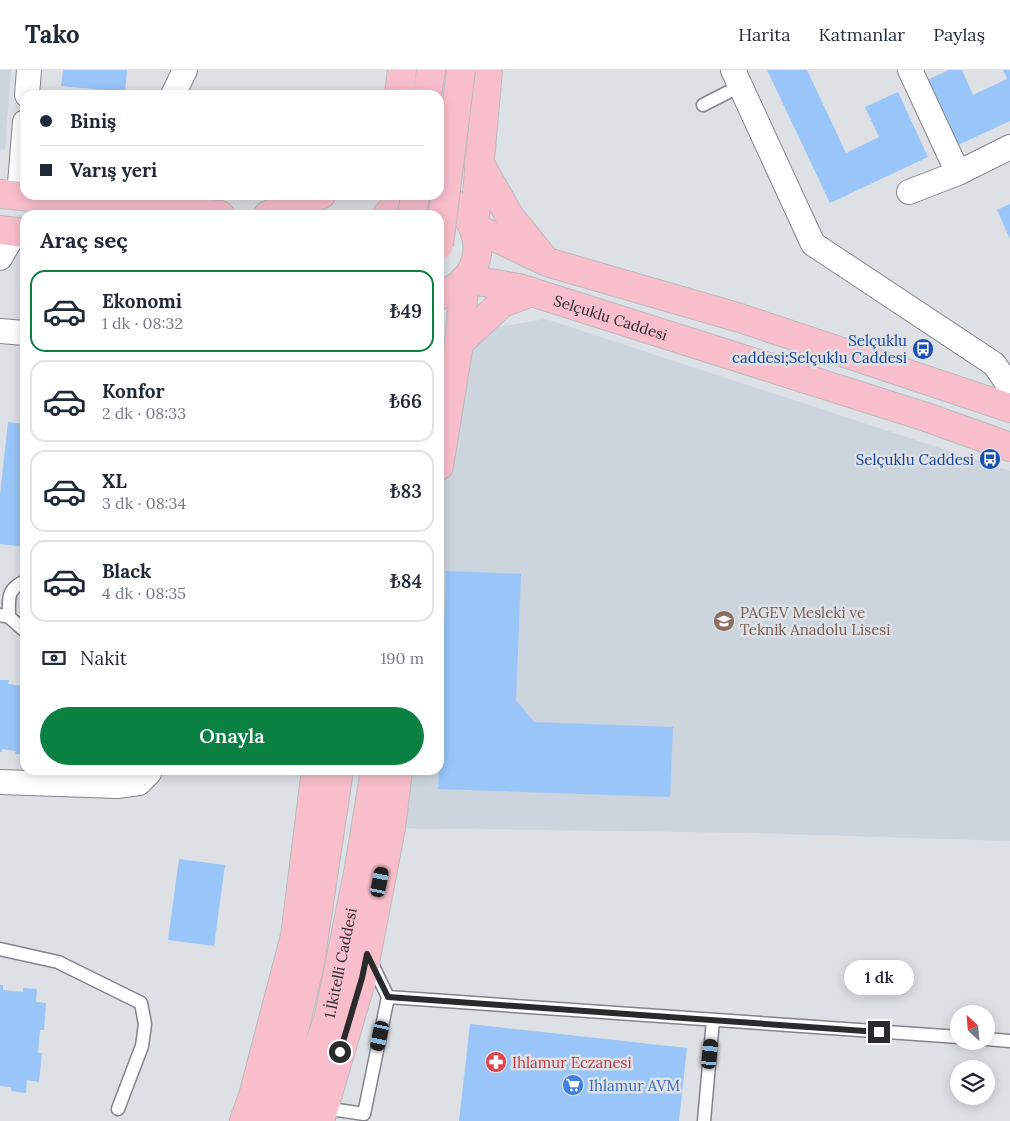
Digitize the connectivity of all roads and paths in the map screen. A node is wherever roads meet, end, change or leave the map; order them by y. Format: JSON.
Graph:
{"nodes":[{"id":1,"x":29,"y":70,"type":"edge"},
{"id":2,"x":185,"y":70,"type":"edge"},
{"id":3,"x":402,"y":70,"type":"edge"},
{"id":4,"x":430,"y":70,"type":"edge"},
{"id":5,"x":461,"y":70,"type":"edge"},
{"id":6,"x":488,"y":70,"type":"edge"},
{"id":7,"x":910,"y":70,"type":"edge"},
{"id":8,"x":737,"y":78,"type":"edge"},
{"id":9,"x":27,"y":90,"type":"edge"},
{"id":10,"x":176,"y":90,"type":"edge"},
{"id":11,"x":400,"y":90,"type":"edge"},
{"id":12,"x":428,"y":90,"type":"edge"},
{"id":13,"x":703,"y":105,"type":"dead end"},
{"id":14,"x":20,"y":145,"type":"edge"},
{"id":15,"x":1010,"y":148,"type":"edge"},
{"id":16,"x":479,"y":162,"type":"junction"},
{"id":17,"x":958,"y":174,"type":"junction"},
{"id":18,"x":909,"y":192,"type":"dead end"},
{"id":19,"x":9,"y":195,"type":"edge"},
{"id":20,"x":444,"y":198,"type":"edge"},
{"id":21,"x":62,"y":200,"type":"edge"},
{"id":22,"x":307,"y":200,"type":"edge"},
{"id":23,"x":405,"y":200,"type":"edge"},
{"id":24,"x":167,"y":210,"type":"edge"},
{"id":25,"x":281,"y":210,"type":"edge"},
{"id":26,"x":391,"y":210,"type":"edge"},
{"id":27,"x":443,"y":210,"type":"edge"},
{"id":28,"x":474,"y":227,"type":"junction"},
{"id":29,"x":13,"y":232,"type":"edge"},
{"id":30,"x":0,"y":258,"type":"edge"},
{"id":31,"x":547,"y":262,"type":"junction"},
{"id":32,"x":465,"y":279,"type":"junction"},
{"id":33,"x":532,"y":292,"type":"junction"},
{"id":34,"x":444,"y":294,"type":"edge"},
{"id":35,"x":0,"y":331,"type":"edge"},
{"id":36,"x":20,"y":333,"type":"edge"},
{"id":37,"x":459,"y":343,"type":"junction"},
{"id":38,"x":1010,"y":387,"type":"edge"},
{"id":39,"x":1010,"y":408,"type":"edge"},
{"id":40,"x":444,"y":435,"type":"edge"},
{"id":41,"x":1010,"y":447,"type":"edge"},
{"id":42,"x":20,"y":584,"type":"edge"},
{"id":43,"x":5,"y":616,"type":"edge"},
{"id":44,"x":20,"y":627,"type":"edge"},
{"id":45,"x":147,"y":775,"type":"edge"},
{"id":46,"x":315,"y":775,"type":"edge"},
{"id":47,"x":316,"y":775,"type":"edge"},
{"id":48,"x":338,"y":775,"type":"edge"},
{"id":49,"x":374,"y":775,"type":"edge"},
{"id":50,"x":397,"y":775,"type":"edge"},
{"id":51,"x":99,"y":778,"type":"edge"},
{"id":52,"x":0,"y":782,"type":"edge"},
{"id":53,"x":323,"y":873,"type":"junction"},
{"id":54,"x":0,"y":949,"type":"edge"},
{"id":55,"x":367,"y":954,"type":"junction"},
{"id":56,"x":388,"y":997,"type":"junction"},
{"id":57,"x":713,"y":1020,"type":"junction"},
{"id":58,"x":271,"y":1026,"type":"junction"},
{"id":59,"x":950,"y":1036,"type":"edge"},
{"id":60,"x":995,"y":1040,"type":"edge"},
{"id":61,"x":1010,"y":1041,"type":"edge"},
{"id":62,"x":276,"y":1089,"type":"junction"},
{"id":63,"x":118,"y":1109,"type":"dead end"},
{"id":64,"x":322,"y":1114,"type":"edge"},
{"id":65,"x":244,"y":1121,"type":"edge"},
{"id":66,"x":265,"y":1121,"type":"edge"},
{"id":67,"x":293,"y":1121,"type":"edge"},
{"id":68,"x":704,"y":1121,"type":"edge"}],
"edges":[{"from":1,"to":9,"type":"street"},
{"from":2,"to":10,"type":"street"},
{"from":3,"to":11,"type":"main road"},
{"from":4,"to":12,"type":"main road"},
{"from":5,"to":27,"type":"main road","bridge":true},
{"from":6,"to":16,"type":"main road"},
{"from":7,"to":17,"type":"street"},
{"from":8,"to":13,"type":"lane"},
{"from":8,"to":38,"type":"street"},
{"from":14,"to":19,"type":"street"},
{"from":15,"to":17,"type":"street"},
{"from":16,"to":28,"type":"main road"},
{"from":16,"to":31,"type":"main road"},
{"from":17,"to":18,"type":"street"},
{"from":20,"to":28,"type":"main road"},
{"from":21,"to":24,"type":"main road"},
{"from":22,"to":25,"type":"main road"},
{"from":23,"to":26,"type":"main road"},
{"from":28,"to":31,"type":"main road"},
{"from":28,"to":32,"type":"main road"},
{"from":29,"to":30,"type":"street"},
{"from":31,"to":39,"type":"main road"},
{"from":32,"to":33,"type":"main road","name":"Selçuklu Caddesi"},
{"from":32,"to":34,"type":"main road"},
{"from":32,"to":37,"type":"main road"},
{"from":33,"to":37,"type":"main road"},
{"from":33,"to":41,"type":"main road","name":"Selçuklu Caddesi"},
{"from":35,"to":36,"type":"street"},
{"from":37,"to":40,"type":"main road"},
{"from":42,"to":43,"type":"lane"},
{"from":43,"to":44,"type":"lane"},
{"from":45,"to":51,"type":"street"},
{"from":46,"to":58,"type":"main road"},
{"from":47,"to":53,"type":"main road"},
{"from":48,"to":53,"type":"main road","name":"1.İkitelli Caddesi"},
{"from":49,"to":67,"type":"main road","name":"1.İkitelli Caddesi"},
{"from":50,"to":55,"type":"main road"},
{"from":51,"to":52,"type":"street"},
{"from":53,"to":62,"type":"main road","name":"1.İkitelli Caddesi"},
{"from":54,"to":63,"type":"lane"},
{"from":55,"to":56,"type":"lane"},
{"from":55,"to":64,"type":"main road"},
{"from":56,"to":57,"type":"lane"},
{"from":56,"to":64,"type":"lane"},
{"from":57,"to":59,"type":"lane"},
{"from":57,"to":68,"type":"lane"},
{"from":58,"to":62,"type":"main road"},
{"from":58,"to":65,"type":"main road"},
{"from":60,"to":61,"type":"lane"},
{"from":62,"to":66,"type":"main road","name":"1.İkitelli Caddesi"}]}
